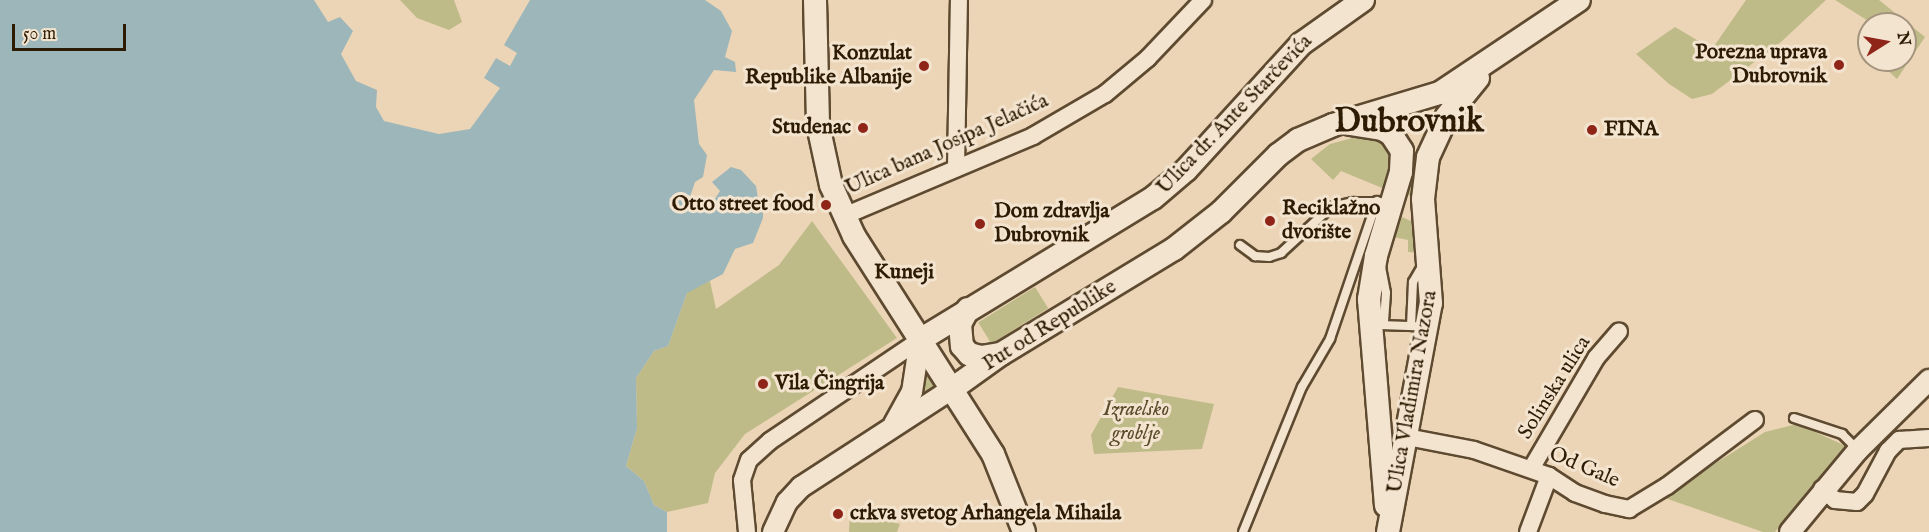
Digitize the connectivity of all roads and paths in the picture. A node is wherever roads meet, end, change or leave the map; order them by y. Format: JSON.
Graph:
{"nodes":[{"id":1,"x":815,"y":0,"type":"edge"},
{"id":2,"x":959,"y":0,"type":"edge"},
{"id":3,"x":1203,"y":0,"type":"edge"},
{"id":4,"x":1363,"y":0,"type":"edge"},
{"id":5,"x":1579,"y":0,"type":"edge"},
{"id":6,"x":1495,"y":59,"type":"junction"},
{"id":7,"x":1333,"y":125,"type":"junction"},
{"id":8,"x":956,"y":168,"type":"junction"},
{"id":9,"x":1384,"y":203,"type":"junction"},
{"id":10,"x":844,"y":216,"type":"junction"},
{"id":11,"x":1425,"y":220,"type":"junction"},
{"id":12,"x":1240,"y":245,"type":"dead end"},
{"id":13,"x":968,"y":309,"type":"junction"},
{"id":14,"x":1376,"y":324,"type":"junction"},
{"id":15,"x":1420,"y":326,"type":"junction"},
{"id":16,"x":1619,"y":332,"type":"dead end"},
{"id":17,"x":920,"y":340,"type":"junction"},
{"id":18,"x":1001,"y":354,"type":"junction"},
{"id":19,"x":1929,"y":380,"type":"edge"},
{"id":20,"x":952,"y":389,"type":"junction"},
{"id":21,"x":1794,"y":418,"type":"dead end"},
{"id":22,"x":1755,"y":420,"type":"dead end"},
{"id":23,"x":892,"y":427,"type":"junction"},
{"id":24,"x":1380,"y":436,"type":"junction"},
{"id":25,"x":1407,"y":437,"type":"junction"},
{"id":26,"x":1929,"y":438,"type":"edge"},
{"id":27,"x":1858,"y":450,"type":"junction"},
{"id":28,"x":1531,"y":469,"type":"junction"},
{"id":29,"x":1549,"y":476,"type":"junction"},
{"id":30,"x":1822,"y":489,"type":"junction"},
{"id":31,"x":747,"y":532,"type":"edge"},
{"id":32,"x":773,"y":532,"type":"edge"},
{"id":33,"x":1024,"y":532,"type":"edge"},
{"id":34,"x":1243,"y":532,"type":"edge"},
{"id":35,"x":1388,"y":532,"type":"edge"},
{"id":36,"x":1528,"y":532,"type":"edge"},
{"id":37,"x":1790,"y":532,"type":"edge"}],
"edges":[{"from":1,"to":10,"type":"main road"},
{"from":2,"to":8,"type":"street"},
{"from":3,"to":8,"type":"street","name":"Ulica bana Josipa Jelačića"},
{"from":4,"to":13,"type":"main road","name":"Ulica dr. Ante Starčevića"},
{"from":5,"to":6,"type":"main road"},
{"from":6,"to":7,"type":"main road","name":"Put od Republike"},
{"from":6,"to":11,"type":"main road","name":"Ulica Vladimira Nazora"},
{"from":7,"to":9,"type":"main road","name":"Ulica Vladimira Nazora"},
{"from":7,"to":18,"type":"main road","name":"Put od Republike"},
{"from":8,"to":10,"type":"street","name":"Ulica bana Josipa Jelačića"},
{"from":9,"to":11,"type":"main road"},
{"from":9,"to":12,"type":"lane"},
{"from":9,"to":14,"type":"main road","name":"Ulica Vladimira Nazora"},
{"from":9,"to":34,"type":"lane","name":"Ulica Vladimira Nazora"},
{"from":10,"to":17,"type":"main road"},
{"from":11,"to":15,"type":"main road","name":"Ulica Vladimira Nazora"},
{"from":13,"to":17,"type":"main road","name":"Ulica dr. Ante Starčevića"},
{"from":13,"to":18,"type":"main road"},
{"from":14,"to":15,"type":"lane"},
{"from":14,"to":24,"type":"main road","name":"Ulica Vladimira Nazora"},
{"from":15,"to":25,"type":"main road","name":"Ulica Vladimira Nazora"},
{"from":16,"to":28,"type":"street","name":"Solinska ulica"},
{"from":17,"to":20,"type":"main road"},
{"from":17,"to":23,"type":"street"},
{"from":17,"to":31,"type":"street"},
{"from":18,"to":20,"type":"main road","name":"Put od Republike"},
{"from":19,"to":27,"type":"street"},
{"from":20,"to":23,"type":"street","name":"Put od Republike"},
{"from":20,"to":33,"type":"main road"},
{"from":21,"to":27,"type":"lane"},
{"from":22,"to":29,"type":"street","name":"Od Gale"},
{"from":23,"to":32,"type":"street","name":"Put od Republike"},
{"from":24,"to":25,"type":"main road"},
{"from":24,"to":35,"type":"main road","name":"Ulica Vladimira Nazora"},
{"from":25,"to":28,"type":"street","name":"Od Gale"},
{"from":25,"to":35,"type":"main road","name":"Ulica Vladimira Nazora"},
{"from":26,"to":30,"type":"street"},
{"from":27,"to":30,"type":"street"},
{"from":28,"to":29,"type":"street","name":"Od Gale"},
{"from":29,"to":36,"type":"street"},
{"from":30,"to":37,"type":"street"}]}
